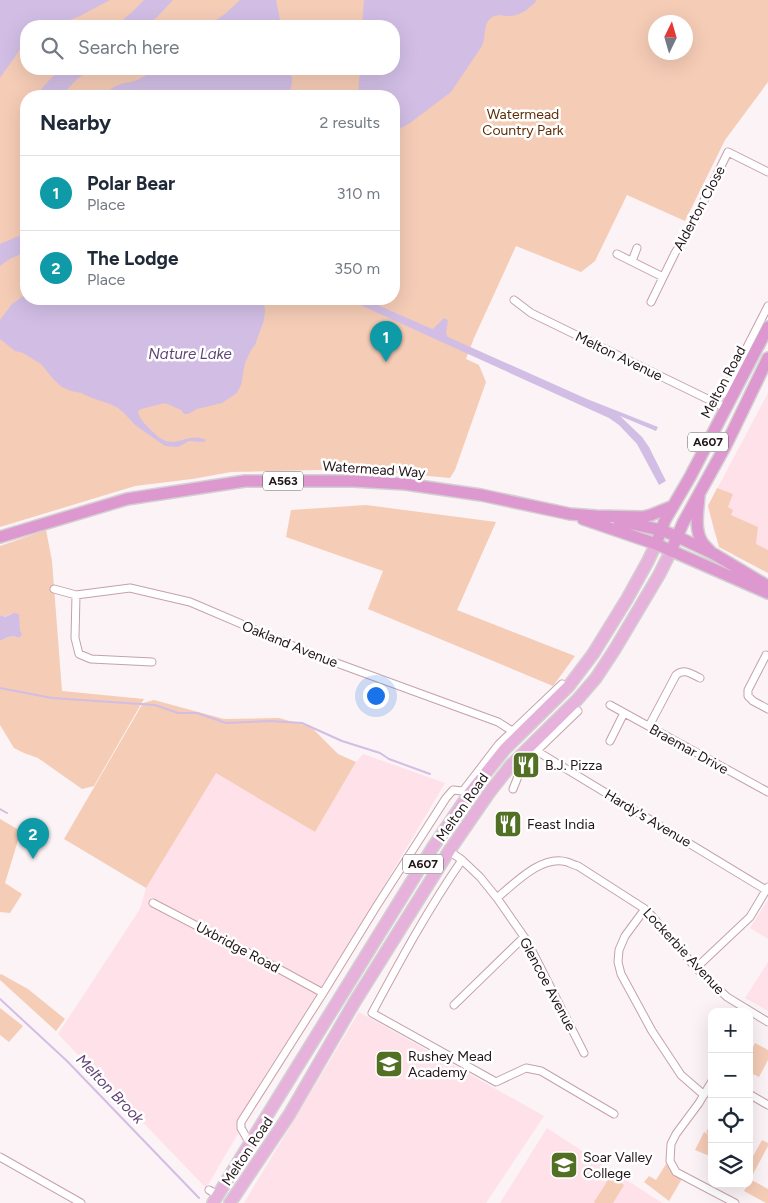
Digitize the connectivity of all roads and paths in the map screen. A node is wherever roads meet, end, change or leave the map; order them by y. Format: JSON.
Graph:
{"nodes":[{"id":1,"x":768,"y":172,"type":"edge"},
{"id":2,"x":637,"y":248,"type":"dead end"},
{"id":3,"x":616,"y":254,"type":"dead end"},
{"id":4,"x":632,"y":261,"type":"junction"},
{"id":5,"x":663,"y":277,"type":"junction"},
{"id":6,"x":514,"y":300,"type":"dead end"},
{"id":7,"x":651,"y":302,"type":"dead end"},
{"id":8,"x":768,"y":306,"type":"edge"},
{"id":9,"x":768,"y":327,"type":"edge"},
{"id":10,"x":766,"y":350,"type":"edge"},
{"id":11,"x":738,"y":375,"type":"junction"},
{"id":12,"x":723,"y":394,"type":"dead end"},
{"id":13,"x":726,"y":408,"type":"junction"},
{"id":14,"x":700,"y":492,"type":"junction"},
{"id":15,"x":673,"y":506,"type":"junction"},
{"id":16,"x":570,"y":514,"type":"junction"},
{"id":17,"x":596,"y":516,"type":"junction"},
{"id":18,"x":661,"y":530,"type":"junction"},
{"id":19,"x":676,"y":536,"type":"junction"},
{"id":20,"x":0,"y":537,"type":"edge"},
{"id":21,"x":656,"y":544,"type":"junction"},
{"id":22,"x":671,"y":550,"type":"junction"},
{"id":23,"x":714,"y":554,"type":"junction"},
{"id":24,"x":768,"y":586,"type":"edge"},
{"id":25,"x":54,"y":589,"type":"dead end"},
{"id":26,"x":768,"y":593,"type":"edge"},
{"id":27,"x":76,"y":595,"type":"junction"},
{"id":28,"x":766,"y":655,"type":"dead end"},
{"id":29,"x":152,"y":662,"type":"dead end"},
{"id":30,"x":700,"y":678,"type":"dead end"},
{"id":31,"x":565,"y":686,"type":"junction"},
{"id":32,"x":580,"y":696,"type":"junction"},
{"id":33,"x":610,"y":706,"type":"dead end"},
{"id":34,"x":578,"y":710,"type":"dead end"},
{"id":35,"x":768,"y":710,"type":"edge"},
{"id":36,"x":624,"y":713,"type":"junction"},
{"id":37,"x":649,"y":726,"type":"junction"},
{"id":38,"x":516,"y":734,"type":"junction"},
{"id":39,"x":610,"y":740,"type":"dead end"},
{"id":40,"x":534,"y":748,"type":"junction"},
{"id":41,"x":513,"y":789,"type":"dead end"},
{"id":42,"x":768,"y":792,"type":"edge"},
{"id":43,"x":466,"y":793,"type":"junction"},
{"id":44,"x":449,"y":851,"type":"junction"},
{"id":45,"x":462,"y":860,"type":"junction"},
{"id":46,"x":767,"y":888,"type":"edge"},
{"id":47,"x":422,"y":894,"type":"junction"},
{"id":48,"x":497,"y":898,"type":"junction"},
{"id":49,"x":153,"y":903,"type":"dead end"},
{"id":50,"x":645,"y":909,"type":"junction"},
{"id":51,"x":386,"y":926,"type":"junction"},
{"id":52,"x":524,"y":937,"type":"junction"},
{"id":53,"x":696,"y":968,"type":"junction"},
{"id":54,"x":323,"y":993,"type":"junction"},
{"id":55,"x":454,"y":1005,"type":"dead end"},
{"id":56,"x":742,"y":1008,"type":"edge"},
{"id":57,"x":753,"y":1014,"type":"edge"},
{"id":58,"x":768,"y":1022,"type":"edge"},
{"id":59,"x":584,"y":1053,"type":"dead end"},
{"id":60,"x":708,"y":1088,"type":"edge"},
{"id":61,"x":704,"y":1095,"type":"junction"},
{"id":62,"x":753,"y":1096,"type":"edge"},
{"id":63,"x":274,"y":1104,"type":"junction"},
{"id":64,"x":768,"y":1105,"type":"edge"},
{"id":65,"x":614,"y":1114,"type":"dead end"},
{"id":66,"x":289,"y":1115,"type":"junction"},
{"id":67,"x":249,"y":1142,"type":"junction"},
{"id":68,"x":0,"y":1157,"type":"edge"},
{"id":69,"x":213,"y":1196,"type":"edge"},
{"id":70,"x":81,"y":1203,"type":"edge"},
{"id":71,"x":230,"y":1203,"type":"edge"},
{"id":72,"x":735,"y":1203,"type":"edge"}],
"edges":[{"from":1,"to":5,"type":"street","name":"Alderton Close"},
{"from":2,"to":4,"type":"street"},
{"from":3,"to":4,"type":"street"},
{"from":4,"to":5,"type":"street"},
{"from":5,"to":7,"type":"street","name":"Alderton Close"},
{"from":6,"to":13,"type":"street","name":"Melton Avenue"},
{"from":8,"to":11,"type":"street"},
{"from":9,"to":10,"type":"highway","name":"Melton Road","number":"A607"},
{"from":10,"to":11,"type":"highway","name":"Melton Road"},
{"from":10,"to":14,"type":"highway","name":"Melton Road","number":"A607"},
{"from":11,"to":12,"type":"street"},
{"from":11,"to":13,"type":"highway","name":"Melton Road","number":"A607"},
{"from":13,"to":15,"type":"highway","name":"Melton Road","number":"A607"},
{"from":14,"to":19,"type":"highway","name":"Melton Road","number":"A607"},
{"from":14,"to":23,"type":"highway","name":"Melton Road","number":"A607"},
{"from":15,"to":17,"type":"highway","name":"Watermead Way","number":"A563"},
{"from":15,"to":18,"type":"highway","name":"Melton Road","number":"A607"},
{"from":16,"to":17,"type":"highway","name":"Watermead Way","number":"A563"},
{"from":16,"to":20,"type":"highway","name":"Watermead Way","number":"A563"},
{"from":16,"to":21,"type":"highway","name":"Watermead Way","number":"A563"},
{"from":17,"to":18,"type":"highway","name":"Watermead Way","number":"A563"},
{"from":18,"to":19,"type":"highway","name":"Watermead Way","number":"A563"},
{"from":18,"to":21,"type":"highway","name":"Melton Road","number":"A607"},
{"from":19,"to":22,"type":"highway","name":"Melton Road","number":"A607"},
{"from":19,"to":23,"type":"highway","name":"Watermead Way"},
{"from":21,"to":22,"type":"highway","name":"Watermead Way","number":"A563"},
{"from":21,"to":31,"type":"main road","name":"Melton Road","number":"A607"},
{"from":22,"to":26,"type":"highway","name":"Watermead Way"},
{"from":22,"to":32,"type":"main road","name":"Melton Road","number":"A607"},
{"from":23,"to":24,"type":"highway","name":"Watermead Way"},
{"from":25,"to":27,"type":"street","name":"Oakland Avenue"},
{"from":27,"to":29,"type":"street"},
{"from":27,"to":38,"type":"street","name":"Oakland Avenue"},
{"from":28,"to":35,"type":"street"},
{"from":30,"to":37,"type":"street"},
{"from":31,"to":32,"type":"main road"},
{"from":31,"to":38,"type":"main road","name":"Melton Road","number":"A607"},
{"from":32,"to":40,"type":"main road","name":"Melton Road","number":"A607"},
{"from":33,"to":36,"type":"street","name":"Braemar Drive"},
{"from":34,"to":40,"type":"street"},
{"from":36,"to":37,"type":"street","name":"Braemar Drive"},
{"from":36,"to":39,"type":"street"},
{"from":37,"to":42,"type":"street","name":"Braemar Drive"},
{"from":38,"to":43,"type":"main road","name":"Melton Road","number":"A607"},
{"from":40,"to":41,"type":"street"},
{"from":40,"to":44,"type":"main road","name":"Melton Road","number":"A607"},
{"from":40,"to":46,"type":"street","name":"Hardy's Avenue"},
{"from":43,"to":51,"type":"main road","name":"Melton Road","number":"A607"},
{"from":43,"to":54,"type":"street","name":"Melton Road"},
{"from":44,"to":45,"type":"street","name":"Glencoe Avenue"},
{"from":44,"to":47,"type":"main road","name":"Melton Road","number":"A607"},
{"from":45,"to":48,"type":"street","name":"Glencoe Avenue"},
{"from":45,"to":65,"type":"street"},
{"from":46,"to":53,"type":"street"},
{"from":47,"to":51,"type":"main road"},
{"from":47,"to":66,"type":"main road","name":"Melton Road","number":"A607"},
{"from":48,"to":50,"type":"street","name":"Lockerbie Avenue"},
{"from":48,"to":52,"type":"street","name":"Glencoe Avenue"},
{"from":49,"to":54,"type":"street","name":"Uxbridge Road"},
{"from":50,"to":53,"type":"street","name":"Lockerbie Avenue"},
{"from":50,"to":61,"type":"street"},
{"from":51,"to":63,"type":"main road","name":"Melton Road","number":"A607"},
{"from":52,"to":55,"type":"street"},
{"from":52,"to":59,"type":"street","name":"Glencoe Avenue"},
{"from":53,"to":56,"type":"street","name":"Lockerbie Avenue"},
{"from":54,"to":67,"type":"street","name":"Melton Road"},
{"from":57,"to":58,"type":"street","name":"Lockerbie Avenue"},
{"from":60,"to":61,"type":"street"},
{"from":61,"to":72,"type":"street"},
{"from":62,"to":64,"type":"street"},
{"from":63,"to":66,"type":"main road"},
{"from":63,"to":67,"type":"main road","name":"Melton Road","number":"A607"},
{"from":66,"to":71,"type":"main road","name":"Melton Road","number":"A607"},
{"from":67,"to":69,"type":"main road","name":"Melton Road","number":"A607"},
{"from":68,"to":70,"type":"street"}]}
